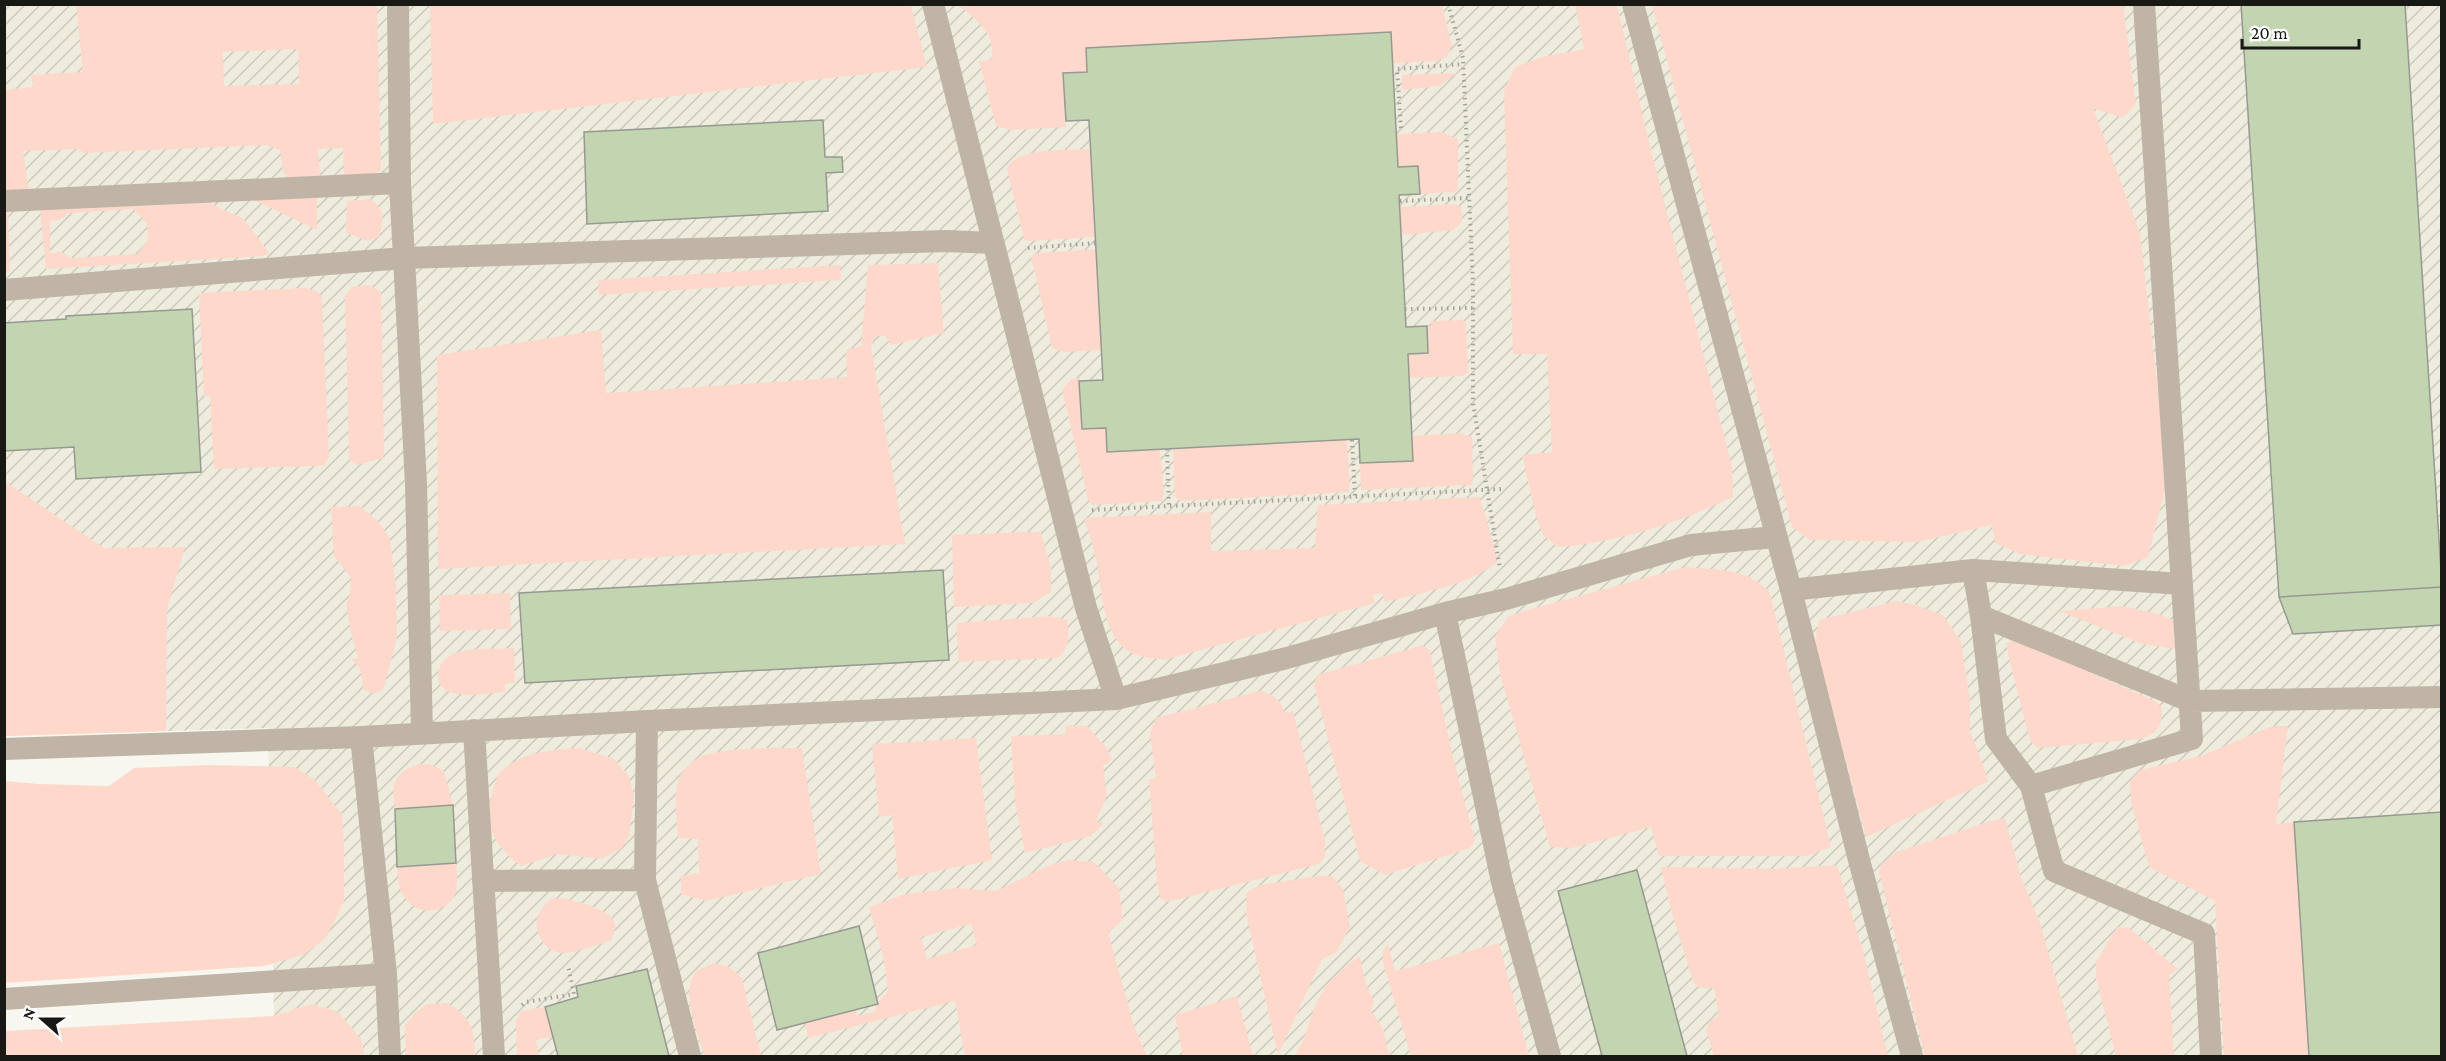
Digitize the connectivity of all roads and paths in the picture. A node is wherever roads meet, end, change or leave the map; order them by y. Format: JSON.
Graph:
{"nodes":[{"id":1,"x":398,"y":4,"type":"edge"},
{"id":2,"x":933,"y":4,"type":"edge"},
{"id":3,"x":1448,"y":4,"type":"edge"},
{"id":4,"x":1633,"y":4,"type":"edge"},
{"id":5,"x":2144,"y":4,"type":"edge"},
{"id":6,"x":1463,"y":64,"type":"junction"},
{"id":7,"x":1401,"y":128,"type":"dead end"},
{"id":8,"x":400,"y":183,"type":"junction"},
{"id":9,"x":1468,"y":198,"type":"junction"},
{"id":10,"x":4,"y":201,"type":"edge"},
{"id":11,"x":1400,"y":201,"type":"dead end"},
{"id":12,"x":993,"y":243,"type":"junction"},
{"id":13,"x":1096,"y":243,"type":"dead end"},
{"id":14,"x":1018,"y":249,"type":"dead end"},
{"id":15,"x":404,"y":258,"type":"junction"},
{"id":16,"x":4,"y":290,"type":"edge"},
{"id":17,"x":1473,"y":308,"type":"junction"},
{"id":18,"x":1405,"y":309,"type":"dead end"},
{"id":19,"x":1352,"y":440,"type":"dead end"},
{"id":20,"x":1167,"y":449,"type":"dead end"},
{"id":21,"x":1502,"y":489,"type":"dead end"},
{"id":22,"x":1486,"y":490,"type":"junction"},
{"id":23,"x":1355,"y":497,"type":"junction"},
{"id":24,"x":1169,"y":507,"type":"junction"},
{"id":25,"x":1061,"y":512,"type":"junction"},
{"id":26,"x":1775,"y":537,"type":"junction"},
{"id":27,"x":1973,"y":570,"type":"junction"},
{"id":28,"x":2182,"y":585,"type":"junction"},
{"id":29,"x":1791,"y":590,"type":"junction"},
{"id":30,"x":1506,"y":599,"type":"junction"},
{"id":31,"x":1445,"y":613,"type":"junction"},
{"id":32,"x":1981,"y":616,"type":"junction"},
{"id":33,"x":2442,"y":697,"type":"edge"},
{"id":34,"x":1116,"y":699,"type":"junction"},
{"id":35,"x":2190,"y":701,"type":"junction"},
{"id":36,"x":647,"y":721,"type":"junction"},
{"id":37,"x":474,"y":730,"type":"junction"},
{"id":38,"x":422,"y":732,"type":"junction"},
{"id":39,"x":361,"y":737,"type":"junction"},
{"id":40,"x":4,"y":749,"type":"edge"},
{"id":41,"x":2031,"y":786,"type":"junction"},
{"id":42,"x":645,"y":880,"type":"junction"},
{"id":43,"x":483,"y":881,"type":"junction"},
{"id":44,"x":568,"y":966,"type":"dead end"},
{"id":45,"x":386,"y":974,"type":"junction"},
{"id":46,"x":4,"y":999,"type":"edge"},
{"id":47,"x":518,"y":1008,"type":"dead end"},
{"id":48,"x":390,"y":1056,"type":"edge"},
{"id":49,"x":494,"y":1056,"type":"edge"},
{"id":50,"x":690,"y":1056,"type":"edge"},
{"id":51,"x":1550,"y":1056,"type":"edge"},
{"id":52,"x":1912,"y":1056,"type":"edge"},
{"id":53,"x":2211,"y":1056,"type":"edge"}],
"edges":[{"from":1,"to":8,"type":"lane"},
{"from":2,"to":12,"type":"lane"},
{"from":3,"to":6,"type":"path"},
{"from":4,"to":26,"type":"lane"},
{"from":5,"to":28,"type":"lane"},
{"from":6,"to":7,"type":"path"},
{"from":6,"to":9,"type":"path"},
{"from":8,"to":10,"type":"lane"},
{"from":8,"to":15,"type":"lane"},
{"from":9,"to":11,"type":"path"},
{"from":9,"to":17,"type":"path"},
{"from":12,"to":15,"type":"lane"},
{"from":12,"to":25,"type":"lane"},
{"from":13,"to":14,"type":"path"},
{"from":15,"to":16,"type":"lane"},
{"from":15,"to":38,"type":"lane"},
{"from":17,"to":18,"type":"path"},
{"from":17,"to":22,"type":"path"},
{"from":19,"to":23,"type":"path"},
{"from":20,"to":24,"type":"path"},
{"from":21,"to":22,"type":"path"},
{"from":22,"to":23,"type":"path"},
{"from":22,"to":30,"type":"path"},
{"from":23,"to":24,"type":"path"},
{"from":24,"to":25,"type":"path"},
{"from":25,"to":34,"type":"lane"},
{"from":26,"to":29,"type":"lane"},
{"from":26,"to":30,"type":"lane"},
{"from":27,"to":28,"type":"lane"},
{"from":27,"to":29,"type":"lane"},
{"from":27,"to":32,"type":"lane"},
{"from":28,"to":35,"type":"lane"},
{"from":29,"to":52,"type":"lane"},
{"from":30,"to":31,"type":"lane"},
{"from":31,"to":34,"type":"lane"},
{"from":31,"to":51,"type":"lane"},
{"from":32,"to":35,"type":"lane"},
{"from":32,"to":41,"type":"lane"},
{"from":33,"to":35,"type":"lane"},
{"from":34,"to":36,"type":"lane"},
{"from":35,"to":41,"type":"lane"},
{"from":36,"to":37,"type":"lane"},
{"from":36,"to":42,"type":"lane"},
{"from":37,"to":38,"type":"lane"},
{"from":37,"to":43,"type":"lane"},
{"from":38,"to":39,"type":"lane"},
{"from":39,"to":40,"type":"lane"},
{"from":39,"to":45,"type":"lane"},
{"from":41,"to":53,"type":"lane"},
{"from":42,"to":43,"type":"lane"},
{"from":42,"to":50,"type":"lane"},
{"from":43,"to":49,"type":"lane"},
{"from":44,"to":47,"type":"path"},
{"from":45,"to":46,"type":"lane"},
{"from":45,"to":48,"type":"lane"}]}
